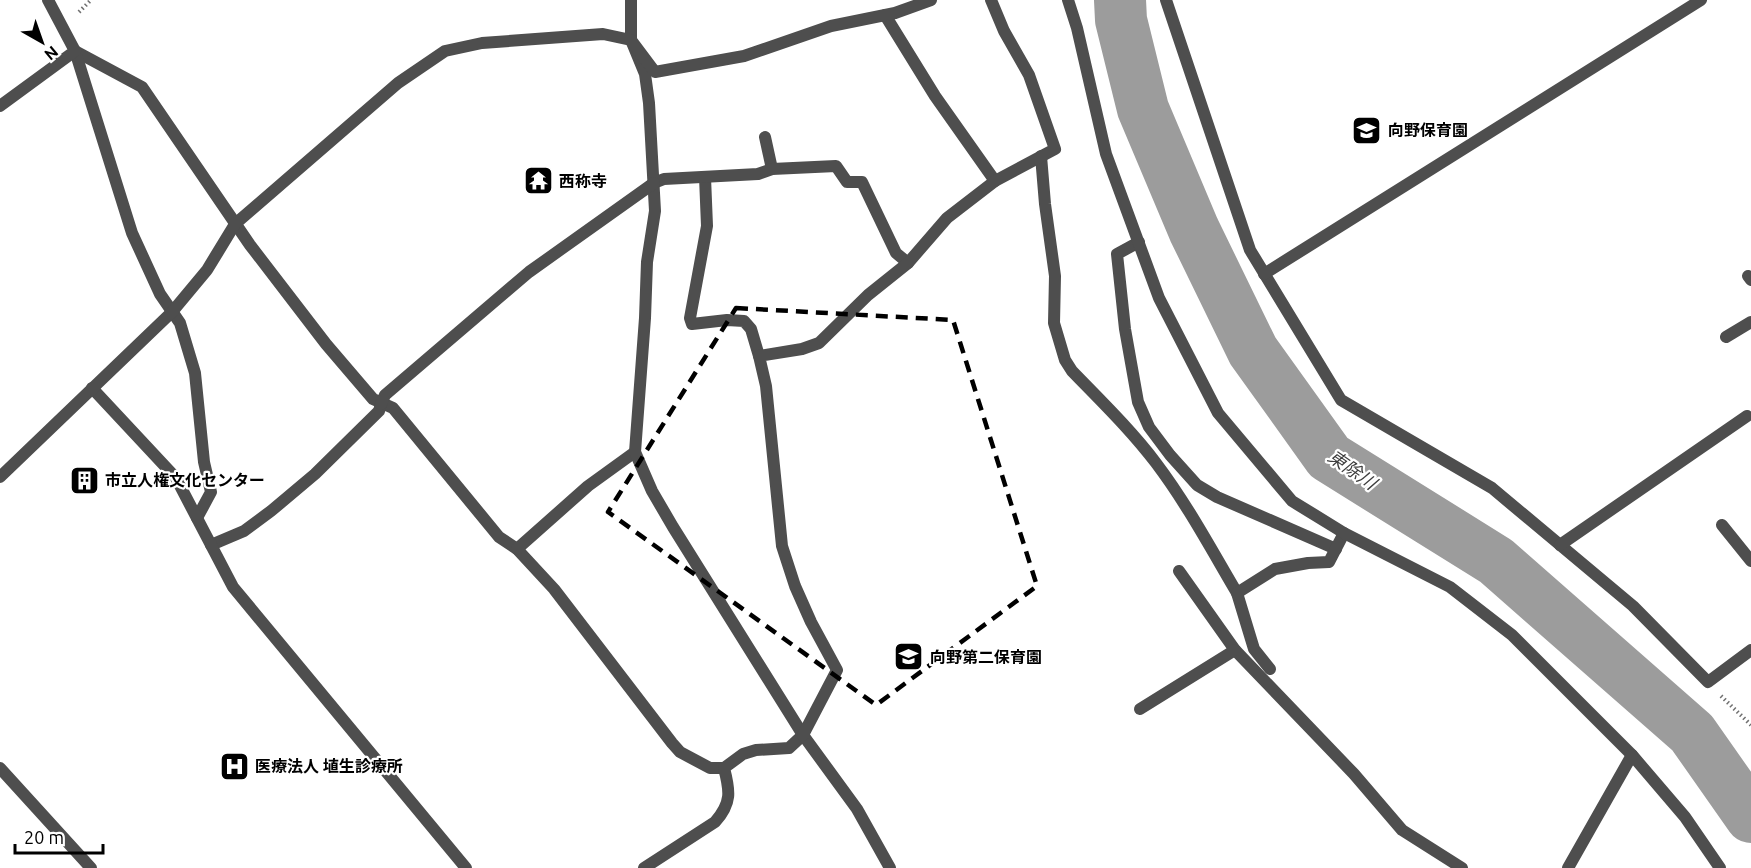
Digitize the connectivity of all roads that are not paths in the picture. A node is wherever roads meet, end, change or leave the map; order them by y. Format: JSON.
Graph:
{"nodes":[{"id":1,"x":48,"y":0,"type":"edge"},
{"id":2,"x":631,"y":0,"type":"edge"},
{"id":3,"x":931,"y":0,"type":"edge"},
{"id":4,"x":991,"y":0,"type":"edge"},
{"id":5,"x":1068,"y":0,"type":"edge"},
{"id":6,"x":1166,"y":0,"type":"edge"},
{"id":7,"x":1701,"y":0,"type":"edge"},
{"id":8,"x":885,"y":15,"type":"junction"},
{"id":9,"x":632,"y":40,"type":"junction"},
{"id":10,"x":75,"y":51,"type":"junction"},
{"id":11,"x":0,"y":106,"type":"edge"},
{"id":12,"x":765,"y":137,"type":"dead end"},
{"id":13,"x":1041,"y":156,"type":"junction"},
{"id":14,"x":772,"y":169,"type":"junction"},
{"id":15,"x":705,"y":177,"type":"junction"},
{"id":16,"x":995,"y":181,"type":"junction"},
{"id":17,"x":654,"y":183,"type":"junction"},
{"id":18,"x":235,"y":224,"type":"junction"},
{"id":19,"x":1138,"y":242,"type":"junction"},
{"id":20,"x":908,"y":263,"type":"junction"},
{"id":21,"x":1264,"y":274,"type":"junction"},
{"id":22,"x":172,"y":312,"type":"junction"},
{"id":23,"x":1751,"y":322,"type":"edge"},
{"id":24,"x":1726,"y":337,"type":"dead end"},
{"id":25,"x":759,"y":356,"type":"junction"},
{"id":26,"x":92,"y":388,"type":"junction"},
{"id":27,"x":381,"y":404,"type":"junction"},
{"id":28,"x":1747,"y":416,"type":"dead end"},
{"id":29,"x":635,"y":452,"type":"junction"},
{"id":30,"x":0,"y":477,"type":"edge"},
{"id":31,"x":197,"y":518,"type":"junction"},
{"id":32,"x":1722,"y":525,"type":"dead end"},
{"id":33,"x":1344,"y":533,"type":"junction"},
{"id":34,"x":211,"y":545,"type":"junction"},
{"id":35,"x":1560,"y":545,"type":"junction"},
{"id":36,"x":517,"y":549,"type":"junction"},
{"id":37,"x":1336,"y":549,"type":"junction"},
{"id":38,"x":1751,"y":561,"type":"edge"},
{"id":39,"x":1179,"y":571,"type":"dead end"},
{"id":40,"x":1237,"y":593,"type":"junction"},
{"id":41,"x":1235,"y":650,"type":"junction"},
{"id":42,"x":1751,"y":650,"type":"edge"},
{"id":43,"x":1270,"y":669,"type":"dead end"},
{"id":44,"x":1140,"y":709,"type":"dead end"},
{"id":45,"x":803,"y":735,"type":"junction"},
{"id":46,"x":1632,"y":755,"type":"junction"},
{"id":47,"x":0,"y":768,"type":"edge"},
{"id":48,"x":724,"y":768,"type":"junction"},
{"id":49,"x":91,"y":868,"type":"edge"},
{"id":50,"x":466,"y":868,"type":"edge"},
{"id":51,"x":644,"y":868,"type":"edge"},
{"id":52,"x":891,"y":868,"type":"edge"},
{"id":53,"x":1462,"y":868,"type":"edge"},
{"id":54,"x":1568,"y":868,"type":"edge"},
{"id":55,"x":1720,"y":868,"type":"edge"}],
"edges":[{"from":1,"to":10,"type":"street"},
{"from":2,"to":9,"type":"street"},
{"from":3,"to":8,"type":"street"},
{"from":4,"to":13,"type":"street"},
{"from":5,"to":19,"type":"street"},
{"from":6,"to":21,"type":"street"},
{"from":7,"to":21,"type":"street"},
{"from":8,"to":9,"type":"street"},
{"from":8,"to":16,"type":"street"},
{"from":9,"to":17,"type":"street"},
{"from":9,"to":18,"type":"street"},
{"from":10,"to":11,"type":"street"},
{"from":10,"to":18,"type":"street"},
{"from":10,"to":22,"type":"street"},
{"from":12,"to":14,"type":"street"},
{"from":13,"to":16,"type":"street"},
{"from":13,"to":40,"type":"street"},
{"from":14,"to":15,"type":"street"},
{"from":14,"to":20,"type":"street"},
{"from":15,"to":17,"type":"street"},
{"from":15,"to":25,"type":"street"},
{"from":16,"to":20,"type":"street"},
{"from":17,"to":27,"type":"street"},
{"from":17,"to":29,"type":"street"},
{"from":18,"to":22,"type":"street"},
{"from":18,"to":27,"type":"street"},
{"from":19,"to":33,"type":"street"},
{"from":19,"to":37,"type":"street"},
{"from":20,"to":25,"type":"street"},
{"from":21,"to":35,"type":"street"},
{"from":22,"to":26,"type":"street"},
{"from":22,"to":31,"type":"street"},
{"from":23,"to":24,"type":"street"},
{"from":25,"to":45,"type":"street"},
{"from":26,"to":30,"type":"street"},
{"from":26,"to":31,"type":"street"},
{"from":27,"to":34,"type":"street"},
{"from":27,"to":36,"type":"street"},
{"from":28,"to":35,"type":"street"},
{"from":29,"to":36,"type":"street"},
{"from":29,"to":45,"type":"street"},
{"from":31,"to":34,"type":"street"},
{"from":32,"to":38,"type":"street"},
{"from":33,"to":37,"type":"street"},
{"from":33,"to":46,"type":"street"},
{"from":34,"to":50,"type":"street"},
{"from":35,"to":42,"type":"street"},
{"from":36,"to":48,"type":"street"},
{"from":37,"to":40,"type":"street"},
{"from":39,"to":41,"type":"street"},
{"from":40,"to":43,"type":"street"},
{"from":41,"to":44,"type":"street"},
{"from":41,"to":53,"type":"street"},
{"from":45,"to":48,"type":"street"},
{"from":45,"to":52,"type":"street"},
{"from":46,"to":54,"type":"street"},
{"from":46,"to":55,"type":"street"},
{"from":47,"to":49,"type":"street"},
{"from":48,"to":51,"type":"street"}]}
